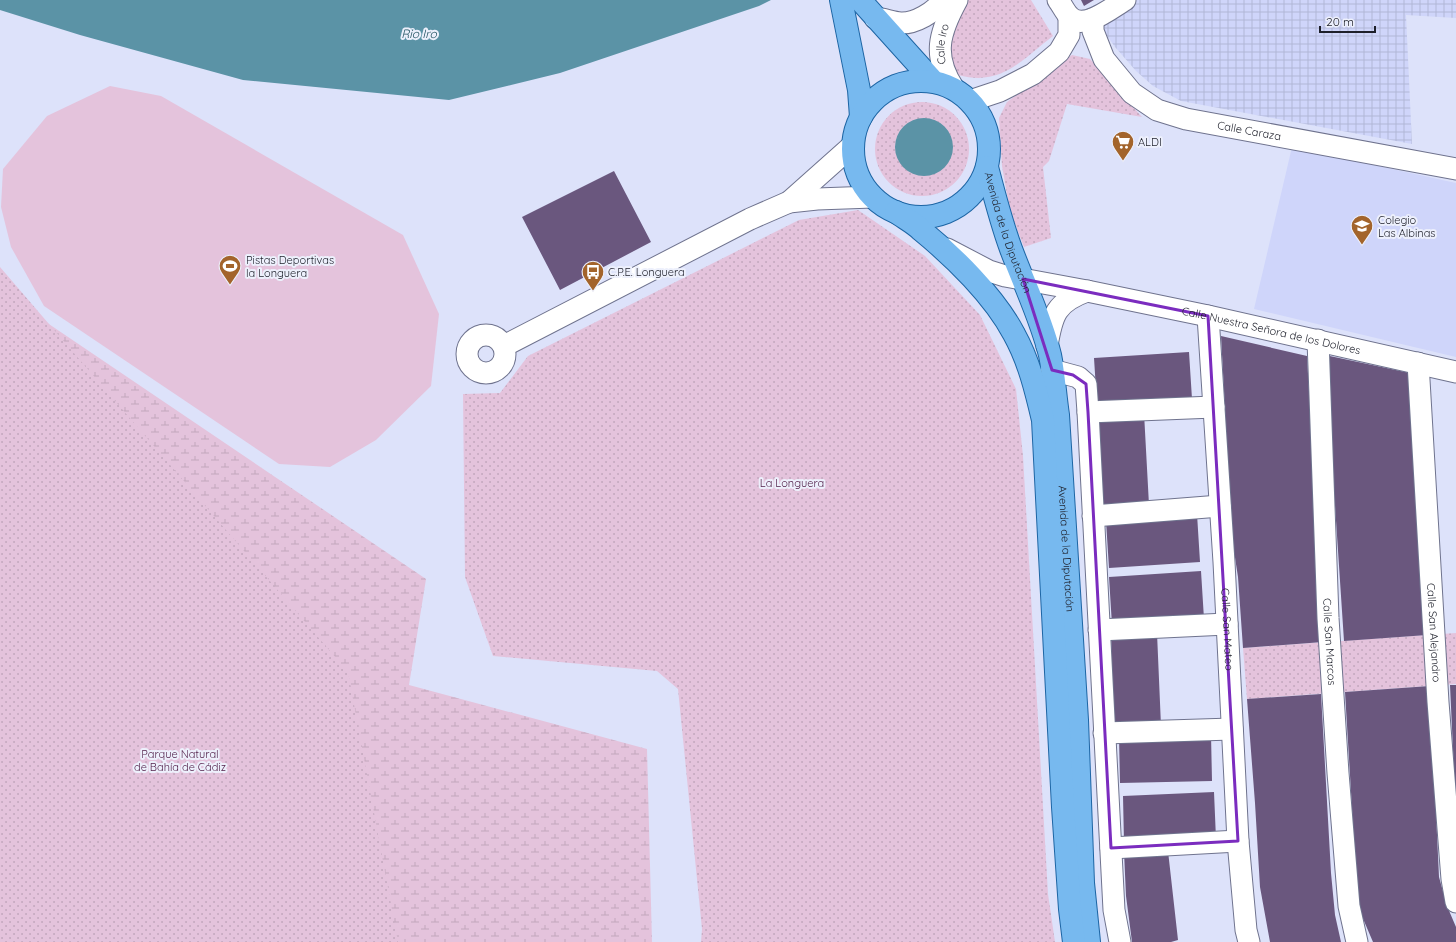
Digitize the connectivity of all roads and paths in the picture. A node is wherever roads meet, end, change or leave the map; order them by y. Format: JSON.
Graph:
{"nodes":[{"id":1,"x":841,"y":0,"type":"edge"},
{"id":2,"x":860,"y":0,"type":"edge"},
{"id":3,"x":943,"y":0,"type":"edge"},
{"id":4,"x":957,"y":0,"type":"edge"},
{"id":5,"x":1125,"y":0,"type":"edge"},
{"id":6,"x":1064,"y":8,"type":"edge"},
{"id":7,"x":876,"y":18,"type":"junction"},
{"id":8,"x":1093,"y":19,"type":"junction"},
{"id":9,"x":1059,"y":52,"type":"junction"},
{"id":10,"x":1104,"y":59,"type":"junction"},
{"id":11,"x":932,"y":81,"type":"junction"},
{"id":12,"x":962,"y":95,"type":"junction"},
{"id":13,"x":861,"y":117,"type":"junction"},
{"id":14,"x":853,"y":145,"type":"junction"},
{"id":15,"x":987,"y":167,"type":"junction"},
{"id":16,"x":1456,"y":169,"type":"edge"},
{"id":17,"x":873,"y":197,"type":"junction"},
{"id":18,"x":789,"y":202,"type":"junction"},
{"id":19,"x":896,"y":212,"type":"junction"},
{"id":20,"x":936,"y":243,"type":"junction"},
{"id":21,"x":1024,"y":279,"type":"junction"},
{"id":22,"x":1087,"y":291,"type":"junction"},
{"id":23,"x":1208,"y":316,"type":"junction"},
{"id":24,"x":1318,"y":340,"type":"junction"},
{"id":25,"x":504,"y":346,"type":"dead end"},
{"id":26,"x":1047,"y":346,"type":"junction"},
{"id":27,"x":1418,"y":363,"type":"junction"},
{"id":28,"x":1052,"y":370,"type":"junction"},
{"id":29,"x":1456,"y":372,"type":"edge"},
{"id":30,"x":1214,"y":407,"type":"junction"},
{"id":31,"x":1088,"y":412,"type":"junction"},
{"id":32,"x":1220,"y":506,"type":"junction"},
{"id":33,"x":1093,"y":516,"type":"junction"},
{"id":34,"x":1227,"y":624,"type":"junction"},
{"id":35,"x":1099,"y":630,"type":"junction"},
{"id":36,"x":1232,"y":729,"type":"junction"},
{"id":37,"x":1104,"y":733,"type":"junction"},
{"id":38,"x":1238,"y":841,"type":"junction"},
{"id":39,"x":1111,"y":848,"type":"junction"},
{"id":40,"x":1456,"y":902,"type":"edge"},
{"id":41,"x":1074,"y":942,"type":"edge"},
{"id":42,"x":1089,"y":942,"type":"edge"},
{"id":43,"x":1120,"y":942,"type":"edge"},
{"id":44,"x":1249,"y":942,"type":"edge"},
{"id":45,"x":1357,"y":942,"type":"edge"}],
"edges":[{"from":1,"to":13,"type":"main road"},
{"from":2,"to":7,"type":"main road"},
{"from":3,"to":7,"type":"street","name":"Calle Iro"},
{"from":4,"to":12,"type":"street","name":"Calle Iro"},
{"from":5,"to":8,"type":"street"},
{"from":6,"to":8,"type":"street"},
{"from":6,"to":9,"type":"street"},
{"from":7,"to":11,"type":"main road"},
{"from":8,"to":10,"type":"street","name":"Calle Caraza"},
{"from":9,"to":10,"type":"street"},
{"from":9,"to":12,"type":"street"},
{"from":10,"to":16,"type":"street","name":"Calle Caraza"},
{"from":11,"to":12,"type":"main road"},
{"from":11,"to":13,"type":"main road"},
{"from":12,"to":15,"type":"main road"},
{"from":13,"to":14,"type":"main road"},
{"from":14,"to":17,"type":"main road"},
{"from":14,"to":18,"type":"street"},
{"from":15,"to":19,"type":"main road"},
{"from":15,"to":21,"type":"main road","name":"Avenida de la Diputación"},
{"from":17,"to":18,"type":"street"},
{"from":17,"to":19,"type":"main road"},
{"from":18,"to":25,"type":"street"},
{"from":19,"to":20,"type":"main road","name":"Avenida de la Diputación"},
{"from":20,"to":21,"type":"street","name":"Calle Nuestra Señora de los Dolores"},
{"from":20,"to":41,"type":"main road","name":"Avenida de la Diputación"},
{"from":21,"to":22,"type":"street","name":"Calle Nuestra Señora de los Dolores"},
{"from":21,"to":26,"type":"main road","name":"Avenida de la Diputación"},
{"from":22,"to":23,"type":"street","name":"Calle Nuestra Señora de los Dolores"},
{"from":22,"to":26,"type":"street"},
{"from":23,"to":24,"type":"street","name":"Calle Nuestra Señora de los Dolores"},
{"from":23,"to":30,"type":"street","name":"Calle San Mateo"},
{"from":24,"to":27,"type":"street","name":"Calle Nuestra Señora de los Dolores"},
{"from":24,"to":45,"type":"street","name":"Calle San Marcos"},
{"from":26,"to":28,"type":"main road","name":"Avenida de la Diputación"},
{"from":27,"to":29,"type":"street","name":"Calle Nuestra Señora de los Dolores"},
{"from":27,"to":40,"type":"street","name":"Calle San Alejandro"},
{"from":28,"to":31,"type":"street"},
{"from":28,"to":42,"type":"main road","name":"Avenida de la Diputación"},
{"from":30,"to":31,"type":"street"},
{"from":30,"to":32,"type":"street","name":"Calle San Mateo"},
{"from":31,"to":33,"type":"street"},
{"from":32,"to":33,"type":"street"},
{"from":32,"to":34,"type":"street","name":"Calle San Mateo"},
{"from":33,"to":35,"type":"street"},
{"from":34,"to":35,"type":"street"},
{"from":34,"to":36,"type":"street","name":"Calle San Mateo"},
{"from":35,"to":37,"type":"street"},
{"from":36,"to":37,"type":"street"},
{"from":36,"to":38,"type":"street","name":"Calle San Mateo"},
{"from":37,"to":39,"type":"street"},
{"from":38,"to":39,"type":"street"},
{"from":38,"to":44,"type":"street","name":"Calle San Mateo"},
{"from":39,"to":43,"type":"street"}]}
